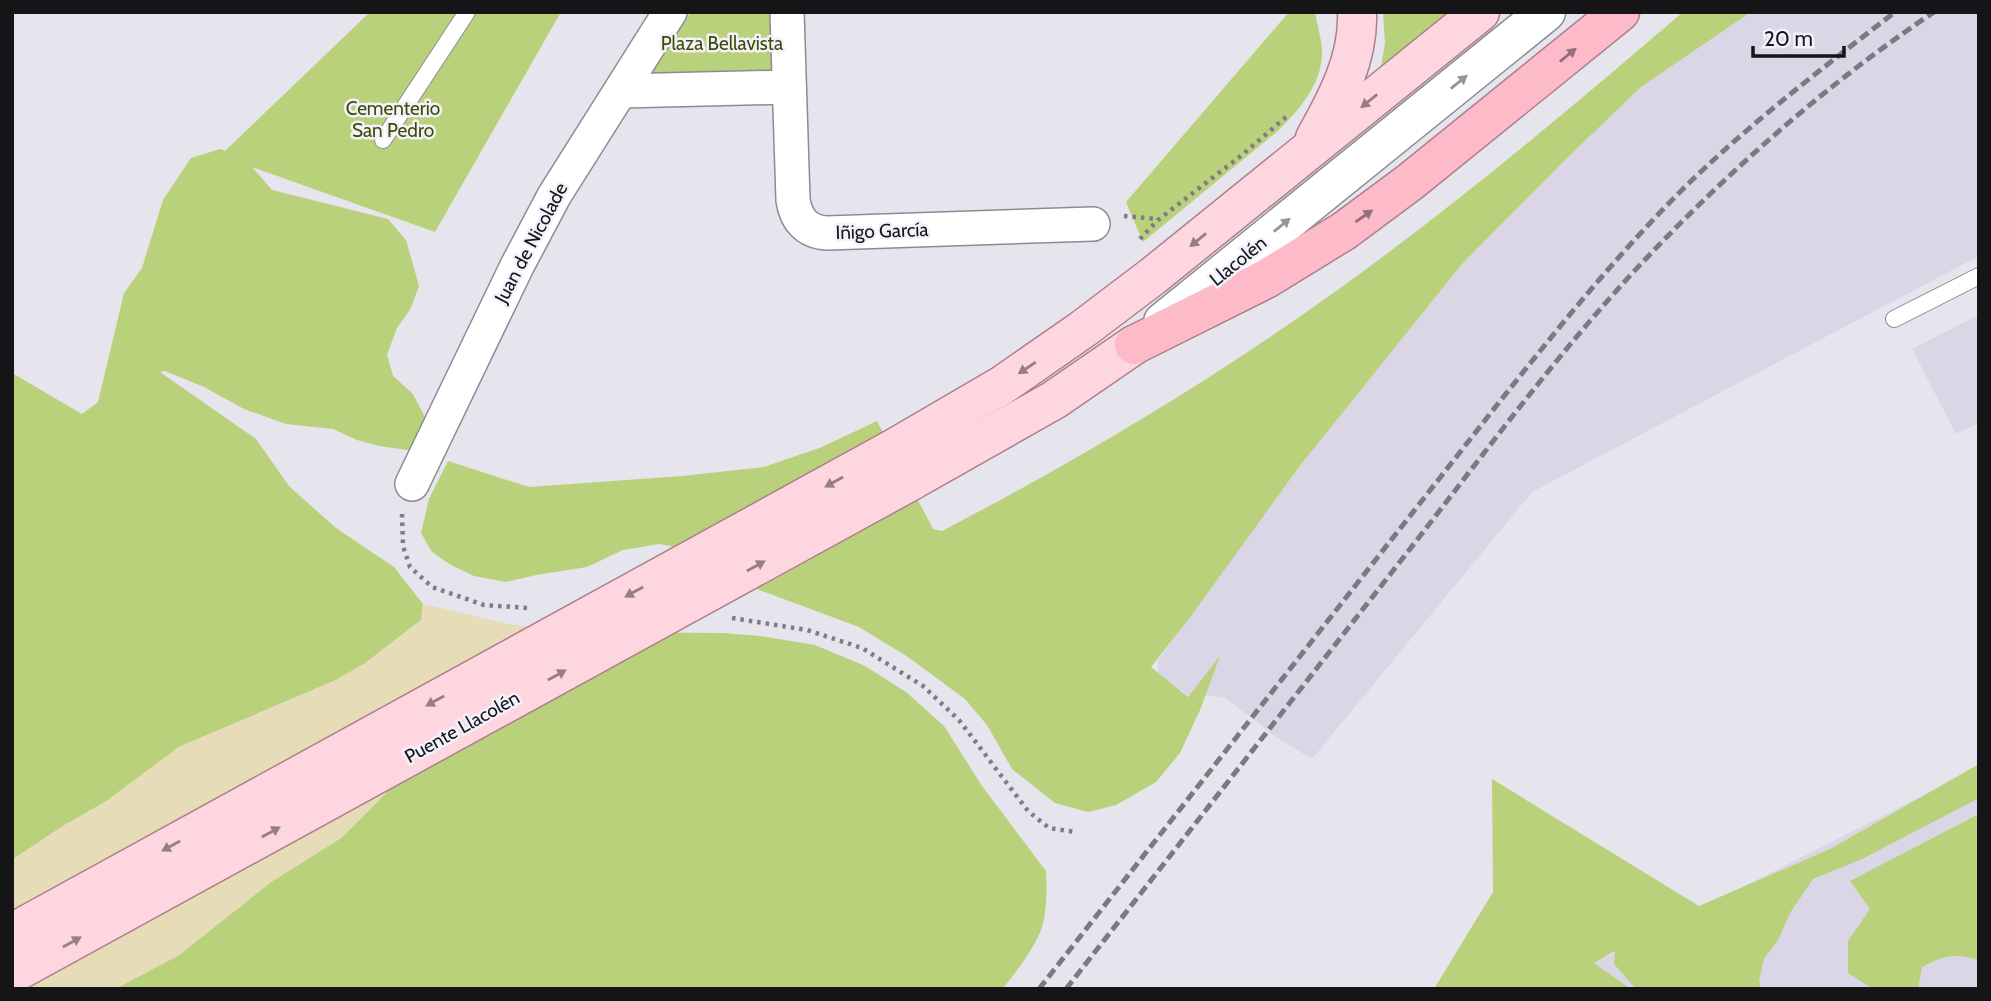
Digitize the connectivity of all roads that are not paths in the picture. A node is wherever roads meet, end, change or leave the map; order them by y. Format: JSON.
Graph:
{"nodes":[{"id":1,"x":467,"y":12,"type":"edge"},
{"id":2,"x":670,"y":12,"type":"edge"},
{"id":3,"x":788,"y":12,"type":"edge"},
{"id":4,"x":1357,"y":12,"type":"edge"},
{"id":5,"x":1480,"y":12,"type":"edge"},
{"id":6,"x":1546,"y":12,"type":"edge"},
{"id":7,"x":1620,"y":12,"type":"edge"},
{"id":8,"x":789,"y":87,"type":"junction"},
{"id":9,"x":621,"y":91,"type":"junction"},
{"id":10,"x":383,"y":140,"type":"dead end"},
{"id":11,"x":1308,"y":150,"type":"junction"},
{"id":12,"x":1093,"y":225,"type":"dead end"},
{"id":13,"x":1979,"y":276,"type":"edge"},
{"id":14,"x":1894,"y":319,"type":"dead end"},
{"id":15,"x":1134,"y":345,"type":"junction"},
{"id":16,"x":902,"y":465,"type":"junction"},
{"id":17,"x":412,"y":484,"type":"road end"},
{"id":18,"x":12,"y":933,"type":"edge"},
{"id":19,"x":12,"y":974,"type":"edge"}],
"edges":[{"from":1,"to":10,"type":"lane"},
{"from":2,"to":9,"type":"street","name":"Juan de Nicolade"},
{"from":3,"to":8,"type":"street","name":"Iñigo García"},
{"from":4,"to":11,"type":"main road"},
{"from":5,"to":11,"type":"main road","one_way":true},
{"from":15,"to":6,"type":"main road","name":"Llacolén","one_way":true},
{"from":15,"to":7,"type":"highway","one_way":true},
{"from":8,"to":9,"type":"street"},
{"from":8,"to":12,"type":"street","name":"Iñigo García"},
{"from":9,"to":17,"type":"street","name":"Juan de Nicolade"},
{"from":11,"to":16,"type":"main road","one_way":true},
{"from":13,"to":14,"type":"lane"},
{"from":15,"to":16,"type":"main road","name":"Llacolén"},
{"from":16,"to":18,"type":"main road","name":"Puente Llacolén","one_way":true,"bridge":true},
{"from":19,"to":16,"type":"main road","name":"Puente Llacolén","one_way":true,"bridge":true}]}
